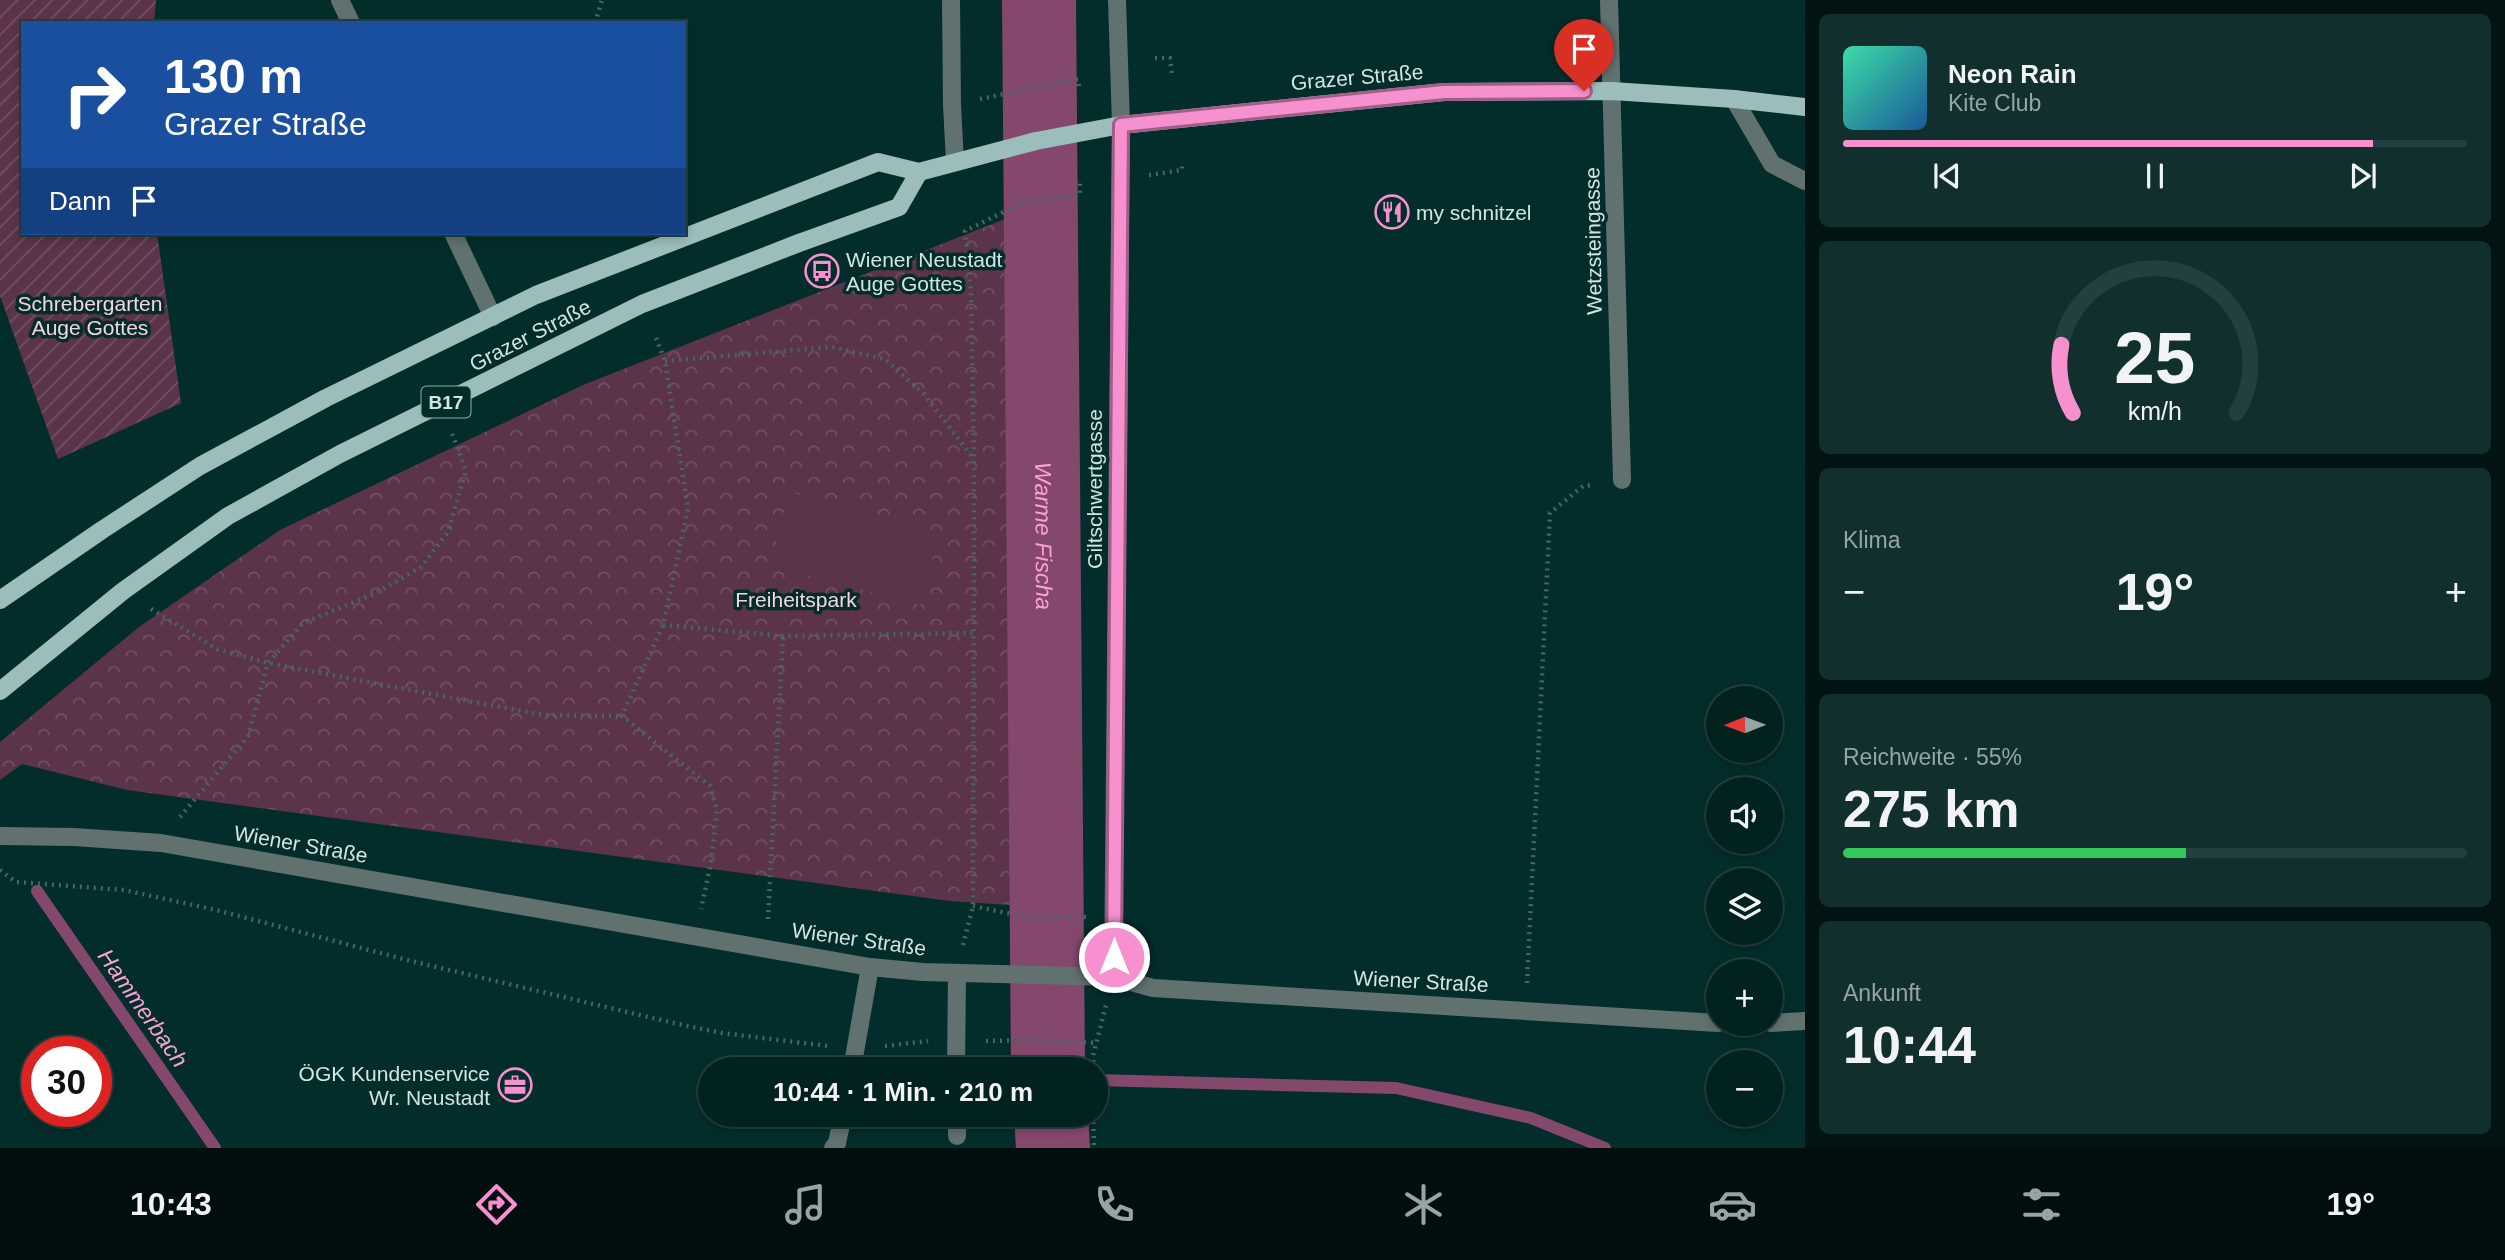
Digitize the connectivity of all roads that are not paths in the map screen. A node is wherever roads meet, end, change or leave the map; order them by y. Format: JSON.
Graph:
{"nodes":[{"id":1,"x":340,"y":0,"type":"edge"},
{"id":2,"x":951,"y":0,"type":"edge"},
{"id":3,"x":1117,"y":0,"type":"edge"},
{"id":4,"x":1608,"y":0,"type":"edge"},
{"id":5,"x":350,"y":21,"type":"edge"},
{"id":6,"x":1612,"y":91,"type":"junction"},
{"id":7,"x":1734,"y":99,"type":"junction"},
{"id":8,"x":1805,"y":107,"type":"edge"},
{"id":9,"x":1121,"y":125,"type":"junction"},
{"id":10,"x":956,"y":162,"type":"junction"},
{"id":11,"x":919,"y":172,"type":"junction"},
{"id":12,"x":1805,"y":181,"type":"edge"},
{"id":13,"x":454,"y":235,"type":"edge"},
{"id":14,"x":493,"y":317,"type":"junction"},
{"id":15,"x":1622,"y":480,"type":"road end"},
{"id":16,"x":0,"y":600,"type":"edge"},
{"id":17,"x":0,"y":691,"type":"edge"},
{"id":18,"x":0,"y":836,"type":"edge"},
{"id":19,"x":870,"y":967,"type":"junction"},
{"id":20,"x":957,"y":973,"type":"junction"},
{"id":21,"x":1113,"y":977,"type":"junction"},
{"id":22,"x":1805,"y":1021,"type":"edge"},
{"id":23,"x":1706,"y":1022,"type":"edge"},
{"id":24,"x":1783,"y":1022,"type":"edge"},
{"id":25,"x":854,"y":1057,"type":"edge"},
{"id":26,"x":956,"y":1057,"type":"edge"},
{"id":27,"x":840,"y":1127,"type":"edge"},
{"id":28,"x":957,"y":1127,"type":"edge"},
{"id":29,"x":957,"y":1136,"type":"dead end"},
{"id":30,"x":833,"y":1148,"type":"edge"}],
"edges":[{"from":1,"to":5,"type":"street"},
{"from":2,"to":10,"type":"street"},
{"from":3,"to":9,"type":"street","name":"Giltschwertgasse"},
{"from":4,"to":6,"type":"street","name":"Wetzsteingasse"},
{"from":6,"to":7,"type":"main road","name":"Grazer Straße"},
{"from":6,"to":9,"type":"main road","name":"Grazer Straße"},
{"from":6,"to":15,"type":"street","name":"Wetzsteingasse"},
{"from":7,"to":8,"type":"main road","name":"Grazer Straße"},
{"from":7,"to":12,"type":"street"},
{"from":9,"to":10,"type":"main road","name":"Grazer Straße"},
{"from":9,"to":21,"type":"street","name":"Giltschwertgasse"},
{"from":10,"to":11,"type":"main road","name":"Grazer Straße"},
{"from":11,"to":14,"type":"main road","name":"Grazer Straße"},
{"from":11,"to":17,"type":"main road","name":"Grazer Straße","number":"B17"},
{"from":13,"to":14,"type":"street"},
{"from":14,"to":16,"type":"main road","name":"Grazer Straße"},
{"from":18,"to":19,"type":"street","name":"Wiener Straße"},
{"from":19,"to":20,"type":"street","name":"Wiener Straße"},
{"from":19,"to":25,"type":"street"},
{"from":20,"to":21,"type":"street","name":"Wiener Straße"},
{"from":20,"to":26,"type":"street"},
{"from":21,"to":23,"type":"street","name":"Wiener Straße"},
{"from":22,"to":24,"type":"street"},
{"from":27,"to":30,"type":"street"},
{"from":28,"to":29,"type":"street"}]}
